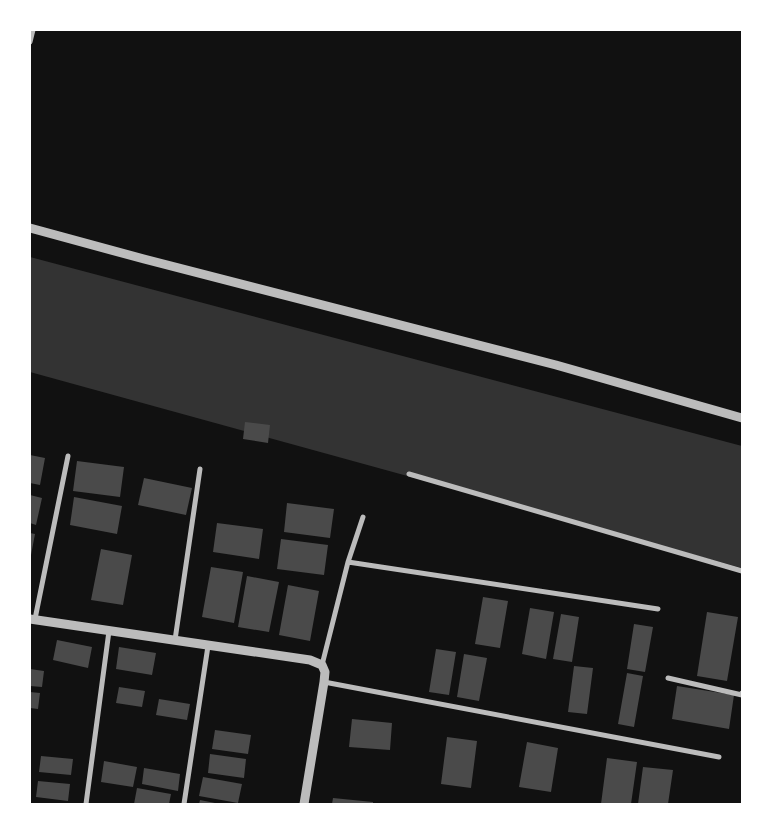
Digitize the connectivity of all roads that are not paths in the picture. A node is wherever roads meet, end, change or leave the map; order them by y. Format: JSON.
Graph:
{"nodes":[{"id":1,"x":33,"y":30,"type":"edge"},
{"id":2,"x":30,"y":42,"type":"edge"},
{"id":3,"x":30,"y":228,"type":"edge"},
{"id":4,"x":742,"y":418,"type":"edge"},
{"id":5,"x":68,"y":456,"type":"dead end"},
{"id":6,"x":200,"y":469,"type":"dead end"},
{"id":7,"x":409,"y":474,"type":"dead end"},
{"id":8,"x":363,"y":517,"type":"dead end"},
{"id":9,"x":348,"y":562,"type":"junction"},
{"id":10,"x":742,"y":571,"type":"edge"},
{"id":11,"x":658,"y":609,"type":"dead end"},
{"id":12,"x":32,"y":619,"type":"edge"},
{"id":13,"x":109,"y":631,"type":"junction"},
{"id":14,"x":175,"y":640,"type":"junction"},
{"id":15,"x":208,"y":646,"type":"junction"},
{"id":16,"x":322,"y":665,"type":"junction"},
{"id":17,"x":668,"y":678,"type":"dead end"},
{"id":18,"x":324,"y":682,"type":"junction"},
{"id":19,"x":742,"y":694,"type":"edge"},
{"id":20,"x":719,"y":757,"type":"dead end"},
{"id":21,"x":86,"y":804,"type":"edge"},
{"id":22,"x":184,"y":804,"type":"edge"},
{"id":23,"x":304,"y":804,"type":"edge"}],
"edges":[{"from":1,"to":2,"type":"street"},
{"from":3,"to":4,"type":"street"},
{"from":5,"to":12,"type":"street"},
{"from":6,"to":14,"type":"street"},
{"from":7,"to":10,"type":"street"},
{"from":8,"to":9,"type":"street"},
{"from":9,"to":11,"type":"street"},
{"from":9,"to":16,"type":"street"},
{"from":12,"to":13,"type":"street"},
{"from":13,"to":14,"type":"street"},
{"from":13,"to":21,"type":"street"},
{"from":14,"to":15,"type":"street"},
{"from":15,"to":16,"type":"street"},
{"from":15,"to":22,"type":"street"},
{"from":16,"to":18,"type":"street"},
{"from":17,"to":19,"type":"street"},
{"from":18,"to":20,"type":"street"},
{"from":18,"to":23,"type":"street"}]}
